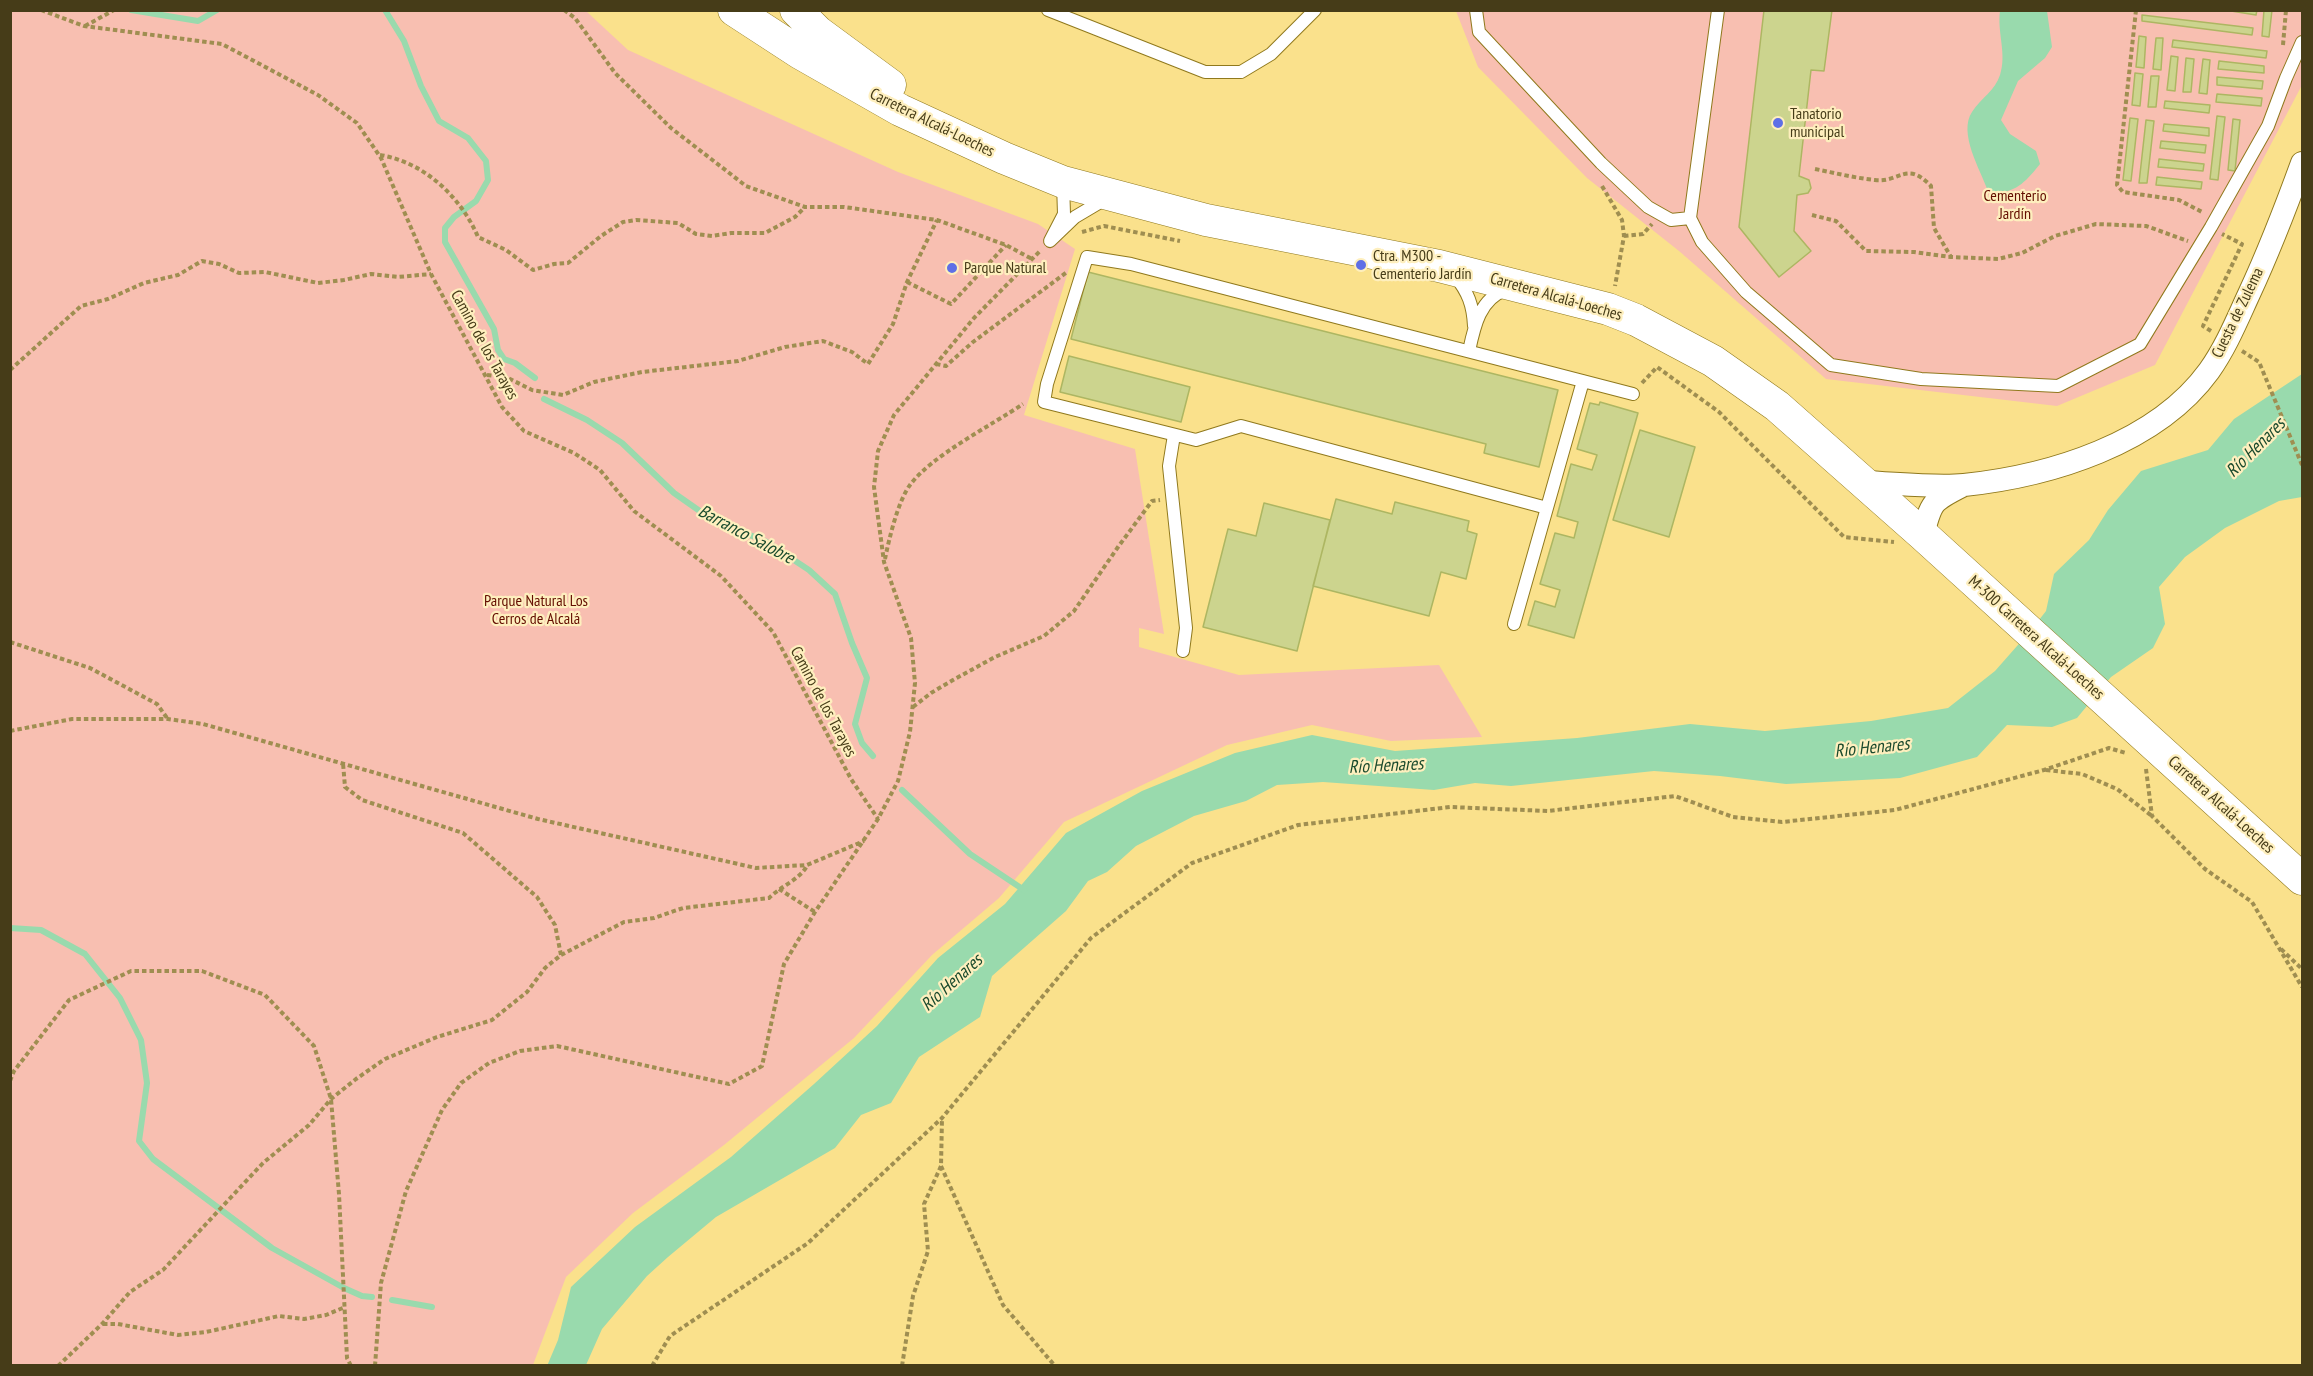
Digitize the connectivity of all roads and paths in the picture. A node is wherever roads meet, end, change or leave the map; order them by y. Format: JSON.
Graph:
{"nodes":[{"id":1,"x":41,"y":10,"type":"edge"},
{"id":2,"x":114,"y":10,"type":"edge"},
{"id":3,"x":564,"y":10,"type":"edge"},
{"id":4,"x":734,"y":10,"type":"edge"},
{"id":5,"x":796,"y":10,"type":"edge"},
{"id":6,"x":1048,"y":10,"type":"edge"},
{"id":7,"x":1315,"y":10,"type":"edge"},
{"id":8,"x":1476,"y":10,"type":"edge"},
{"id":9,"x":1718,"y":10,"type":"edge"},
{"id":10,"x":2136,"y":10,"type":"edge"},
{"id":11,"x":84,"y":26,"type":"junction"},
{"id":12,"x":2302,"y":42,"type":"edge"},
{"id":13,"x":379,"y":154,"type":"junction"},
{"id":14,"x":1004,"y":158,"type":"junction"},
{"id":15,"x":1601,"y":163,"type":"junction"},
{"id":16,"x":2302,"y":163,"type":"edge"},
{"id":17,"x":1815,"y":169,"type":"dead end"},
{"id":18,"x":1063,"y":182,"type":"junction"},
{"id":19,"x":1112,"y":196,"type":"junction"},
{"id":20,"x":805,"y":207,"type":"junction"},
{"id":21,"x":1660,"y":215,"type":"junction"},
{"id":22,"x":1812,"y":215,"type":"dead end"},
{"id":23,"x":1690,"y":218,"type":"junction"},
{"id":24,"x":937,"y":220,"type":"junction"},
{"id":25,"x":2213,"y":224,"type":"junction"},
{"id":26,"x":1624,"y":236,"type":"junction"},
{"id":27,"x":1050,"y":241,"type":"junction"},
{"id":28,"x":1185,"y":242,"type":"dead end"},
{"id":29,"x":1006,"y":245,"type":"junction"},
{"id":30,"x":2200,"y":246,"type":"junction"},
{"id":31,"x":1087,"y":257,"type":"junction"},
{"id":32,"x":1952,"y":257,"type":"junction"},
{"id":33,"x":1032,"y":259,"type":"junction"},
{"id":34,"x":1439,"y":266,"type":"junction"},
{"id":35,"x":431,"y":274,"type":"junction"},
{"id":36,"x":907,"y":282,"type":"junction"},
{"id":37,"x":1520,"y":285,"type":"junction"},
{"id":38,"x":1608,"y":309,"type":"junction"},
{"id":39,"x":2203,"y":326,"type":"dead end"},
{"id":40,"x":1474,"y":327,"type":"junction"},
{"id":41,"x":1469,"y":351,"type":"junction"},
{"id":42,"x":2259,"y":362,"type":"dead end"},
{"id":43,"x":936,"y":364,"type":"junction"},
{"id":44,"x":10,"y":370,"type":"edge"},
{"id":45,"x":487,"y":375,"type":"junction"},
{"id":46,"x":1583,"y":381,"type":"junction"},
{"id":47,"x":1633,"y":394,"type":"joint"},
{"id":48,"x":1023,"y":404,"type":"dead end"},
{"id":49,"x":1174,"y":435,"type":"junction"},
{"id":50,"x":2302,"y":465,"type":"edge"},
{"id":51,"x":1863,"y":482,"type":"junction"},
{"id":52,"x":1963,"y":485,"type":"junction"},
{"id":53,"x":1174,"y":499,"type":"junction"},
{"id":54,"x":1547,"y":508,"type":"junction"},
{"id":55,"x":1919,"y":540,"type":"junction"},
{"id":56,"x":884,"y":562,"type":"junction"},
{"id":57,"x":1514,"y":624,"type":"dead end"},
{"id":58,"x":10,"y":642,"type":"edge"},
{"id":59,"x":1183,"y":651,"type":"dead end"},
{"id":60,"x":913,"y":708,"type":"junction"},
{"id":61,"x":168,"y":719,"type":"junction"},
{"id":62,"x":10,"y":731,"type":"edge"},
{"id":63,"x":2140,"y":749,"type":"junction"},
{"id":64,"x":344,"y":763,"type":"junction"},
{"id":65,"x":2044,"y":770,"type":"junction"},
{"id":66,"x":2152,"y":816,"type":"junction"},
{"id":67,"x":878,"y":819,"type":"junction"},
{"id":68,"x":864,"y":840,"type":"junction"},
{"id":69,"x":807,"y":865,"type":"junction"},
{"id":70,"x":2302,"y":879,"type":"edge"},
{"id":71,"x":779,"y":889,"type":"junction"},
{"id":72,"x":815,"y":912,"type":"junction"},
{"id":73,"x":2277,"y":945,"type":"junction"},
{"id":74,"x":561,"y":955,"type":"junction"},
{"id":75,"x":2302,"y":969,"type":"edge"},
{"id":76,"x":2302,"y":987,"type":"edge"},
{"id":77,"x":10,"y":1081,"type":"edge"},
{"id":78,"x":332,"y":1100,"type":"junction"},
{"id":79,"x":942,"y":1118,"type":"junction"},
{"id":80,"x":941,"y":1166,"type":"junction"},
{"id":81,"x":345,"y":1307,"type":"junction"},
{"id":82,"x":102,"y":1324,"type":"junction"},
{"id":83,"x":58,"y":1365,"type":"edge"},
{"id":84,"x":351,"y":1365,"type":"edge"},
{"id":85,"x":375,"y":1365,"type":"edge"},
{"id":86,"x":652,"y":1365,"type":"edge"},
{"id":87,"x":902,"y":1365,"type":"edge"},
{"id":88,"x":1055,"y":1365,"type":"edge"}],
"edges":[{"from":1,"to":11,"type":"path","name":"Camino de los Tarayes"},
{"from":2,"to":11,"type":"path"},
{"from":3,"to":20,"type":"path"},
{"from":4,"to":14,"type":"main road","name":"Carretera Alcalá-Loeches"},
{"from":5,"to":14,"type":"main road","name":"Carretera Alcalá-Loeches"},
{"from":6,"to":7,"type":"lane"},
{"from":8,"to":15,"type":"lane"},
{"from":9,"to":23,"type":"lane"},
{"from":10,"to":25,"type":"path"},
{"from":11,"to":13,"type":"path","name":"Camino de los Tarayes"},
{"from":12,"to":25,"type":"lane"},
{"from":13,"to":20,"type":"path"},
{"from":13,"to":35,"type":"path","name":"Camino de los Tarayes"},
{"from":14,"to":18,"type":"main road"},
{"from":15,"to":21,"type":"lane"},
{"from":15,"to":26,"type":"path"},
{"from":16,"to":52,"type":"street","name":"Cuesta de Zulema"},
{"from":17,"to":32,"type":"path"},
{"from":18,"to":19,"type":"main road"},
{"from":18,"to":27,"type":"lane"},
{"from":19,"to":27,"type":"lane"},
{"from":19,"to":34,"type":"main road","name":"Carretera Alcalá-Loeches"},
{"from":20,"to":24,"type":"path"},
{"from":21,"to":23,"type":"lane"},
{"from":21,"to":26,"type":"path"},
{"from":22,"to":32,"type":"path"},
{"from":23,"to":30,"type":"lane"},
{"from":24,"to":29,"type":"path"},
{"from":24,"to":36,"type":"path"},
{"from":25,"to":30,"type":"lane"},
{"from":25,"to":39,"type":"path"},
{"from":26,"to":38,"type":"path"},
{"from":27,"to":28,"type":"path"},
{"from":27,"to":33,"type":"path"},
{"from":29,"to":33,"type":"path"},
{"from":29,"to":36,"type":"path"},
{"from":30,"to":32,"type":"path"},
{"from":31,"to":41,"type":"lane"},
{"from":31,"to":43,"type":"path"},
{"from":31,"to":49,"type":"lane"},
{"from":33,"to":43,"type":"path"},
{"from":34,"to":37,"type":"main road","name":"Carretera Alcalá-Loeches"},
{"from":34,"to":40,"type":"lane"},
{"from":35,"to":44,"type":"path"},
{"from":35,"to":45,"type":"path","name":"Camino de los Tarayes"},
{"from":36,"to":45,"type":"path"},
{"from":37,"to":38,"type":"main road","name":"Carretera Alcalá-Loeches"},
{"from":37,"to":40,"type":"lane"},
{"from":38,"to":51,"type":"main road","name":"Carretera Alcalá-Loeches"},
{"from":40,"to":41,"type":"lane"},
{"from":41,"to":46,"type":"lane"},
{"from":42,"to":50,"type":"path"},
{"from":43,"to":56,"type":"path"},
{"from":45,"to":67,"type":"path","name":"Camino de los Tarayes"},
{"from":46,"to":47,"type":"lane"},
{"from":46,"to":54,"type":"lane"},
{"from":47,"to":55,"type":"path"},
{"from":48,"to":56,"type":"path"},
{"from":49,"to":53,"type":"lane"},
{"from":49,"to":54,"type":"lane"},
{"from":51,"to":52,"type":"street"},
{"from":51,"to":55,"type":"main road","name":"Carretera Alcalá-Loeches"},
{"from":52,"to":55,"type":"street"},
{"from":53,"to":59,"type":"lane"},
{"from":53,"to":60,"type":"path"},
{"from":54,"to":57,"type":"lane"},
{"from":55,"to":63,"type":"main road","name":"M-300 Carretera Alcalá-Loeches"},
{"from":56,"to":60,"type":"path"},
{"from":58,"to":61,"type":"path"},
{"from":60,"to":67,"type":"path"},
{"from":61,"to":62,"type":"path"},
{"from":61,"to":64,"type":"path"},
{"from":63,"to":65,"type":"path"},
{"from":63,"to":66,"type":"path"},
{"from":63,"to":70,"type":"main road","name":"Carretera Alcalá-Loeches"},
{"from":64,"to":69,"type":"path"},
{"from":64,"to":74,"type":"path"},
{"from":65,"to":66,"type":"path"},
{"from":65,"to":79,"type":"path"},
{"from":66,"to":73,"type":"path"},
{"from":67,"to":68,"type":"path"},
{"from":68,"to":69,"type":"path"},
{"from":68,"to":72,"type":"path"},
{"from":69,"to":71,"type":"path"},
{"from":71,"to":72,"type":"path"},
{"from":71,"to":74,"type":"path"},
{"from":72,"to":85,"type":"path"},
{"from":73,"to":75,"type":"path"},
{"from":73,"to":76,"type":"path"},
{"from":74,"to":78,"type":"path"},
{"from":77,"to":78,"type":"path"},
{"from":78,"to":81,"type":"path"},
{"from":78,"to":82,"type":"path"},
{"from":79,"to":80,"type":"path"},
{"from":79,"to":86,"type":"path"},
{"from":80,"to":87,"type":"path"},
{"from":80,"to":88,"type":"path"},
{"from":81,"to":82,"type":"path"},
{"from":81,"to":84,"type":"path"},
{"from":82,"to":83,"type":"path"}]}
